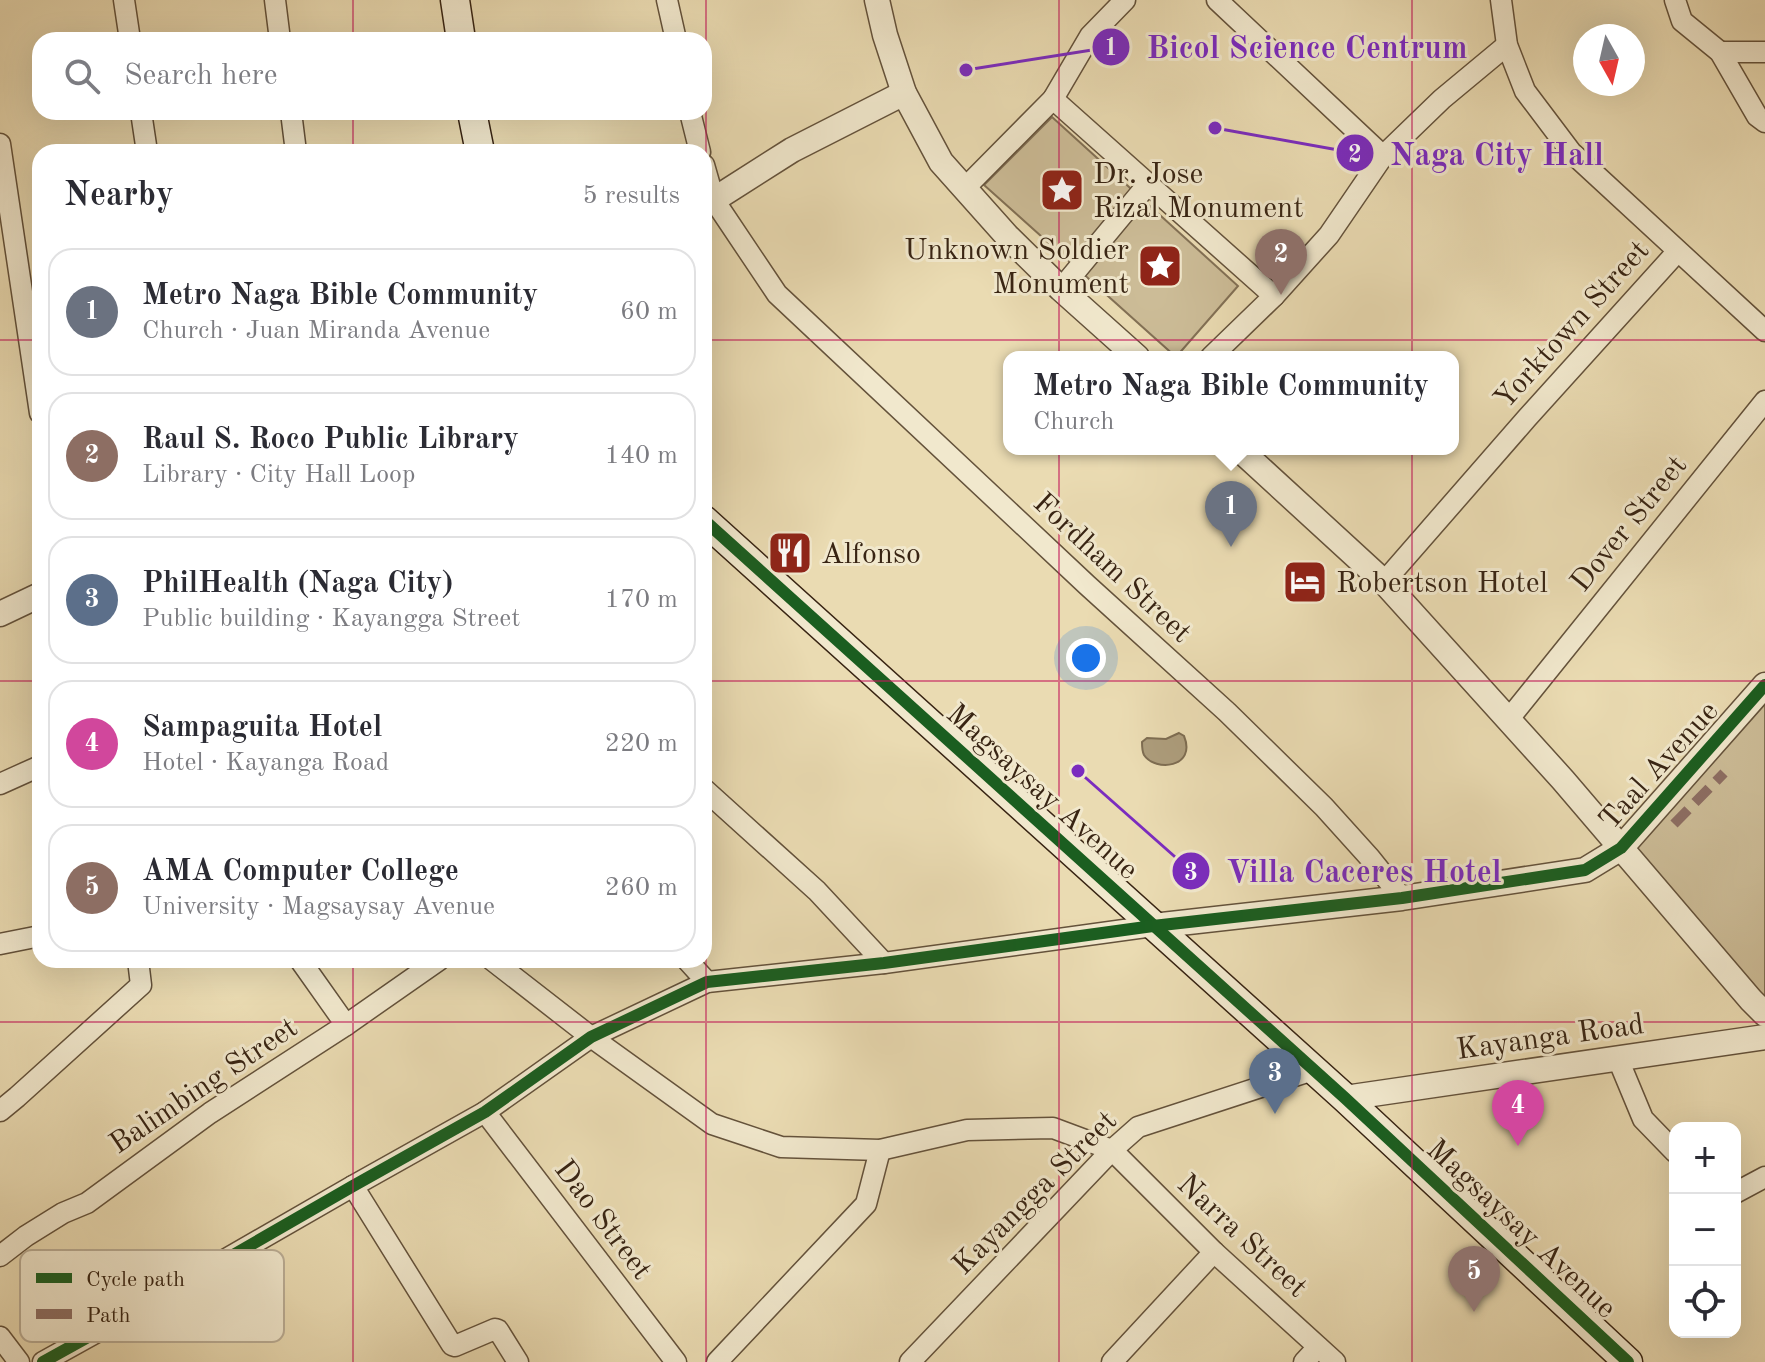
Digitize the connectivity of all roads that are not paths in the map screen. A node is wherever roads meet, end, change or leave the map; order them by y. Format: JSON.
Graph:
{"nodes":[{"id":1,"x":124,"y":0,"type":"edge"},
{"id":2,"x":275,"y":0,"type":"edge"},
{"id":3,"x":455,"y":0,"type":"edge"},
{"id":4,"x":667,"y":0,"type":"edge"},
{"id":5,"x":877,"y":0,"type":"edge"},
{"id":6,"x":1125,"y":0,"type":"edge"},
{"id":7,"x":1217,"y":0,"type":"edge"},
{"id":8,"x":1501,"y":0,"type":"edge"},
{"id":9,"x":1675,"y":0,"type":"edge"},
{"id":10,"x":129,"y":32,"type":"edge"},
{"id":11,"x":279,"y":32,"type":"edge"},
{"id":12,"x":460,"y":32,"type":"edge"},
{"id":13,"x":674,"y":32,"type":"edge"},
{"id":14,"x":1507,"y":45,"type":"junction"},
{"id":15,"x":1720,"y":52,"type":"junction"},
{"id":16,"x":1765,"y":52,"type":"edge"},
{"id":17,"x":904,"y":93,"type":"junction"},
{"id":18,"x":1053,"y":99,"type":"junction"},
{"id":19,"x":142,"y":120,"type":"edge"},
{"id":20,"x":292,"y":120,"type":"edge"},
{"id":21,"x":474,"y":120,"type":"edge"},
{"id":22,"x":692,"y":120,"type":"edge"},
{"id":23,"x":1765,"y":122,"type":"edge"},
{"id":24,"x":0,"y":144,"type":"edge"},
{"id":25,"x":146,"y":144,"type":"edge"},
{"id":26,"x":295,"y":144,"type":"edge"},
{"id":27,"x":478,"y":144,"type":"edge"},
{"id":28,"x":698,"y":144,"type":"edge"},
{"id":29,"x":1383,"y":156,"type":"junction"},
{"id":30,"x":1148,"y":184,"type":"junction"},
{"id":31,"x":964,"y":189,"type":"junction"},
{"id":32,"x":712,"y":201,"type":"edge"},
{"id":33,"x":712,"y":207,"type":"edge"},
{"id":34,"x":1677,"y":252,"type":"junction"},
{"id":35,"x":1061,"y":289,"type":"junction"},
{"id":36,"x":1274,"y":296,"type":"junction"},
{"id":37,"x":1765,"y":331,"type":"edge"},
{"id":38,"x":1130,"y":351,"type":"edge"},
{"id":39,"x":1217,"y":351,"type":"edge"},
{"id":40,"x":32,"y":359,"type":"edge"},
{"id":41,"x":1765,"y":401,"type":"edge"},
{"id":42,"x":1246,"y":455,"type":"edge"},
{"id":43,"x":712,"y":527,"type":"edge"},
{"id":44,"x":1384,"y":582,"type":"junction"},
{"id":45,"x":32,"y":599,"type":"edge"},
{"id":46,"x":0,"y":614,"type":"edge"},
{"id":47,"x":1763,"y":692,"type":"edge"},
{"id":48,"x":1508,"y":720,"type":"junction"},
{"id":49,"x":32,"y":770,"type":"edge"},
{"id":50,"x":0,"y":784,"type":"edge"},
{"id":51,"x":712,"y":796,"type":"edge"},
{"id":52,"x":1621,"y":848,"type":"junction"},
{"id":53,"x":1402,"y":898,"type":"junction"},
{"id":54,"x":1153,"y":926,"type":"junction"},
{"id":55,"x":32,"y":938,"type":"edge"},
{"id":56,"x":0,"y":944,"type":"edge"},
{"id":57,"x":884,"y":963,"type":"junction"},
{"id":58,"x":139,"y":968,"type":"edge"},
{"id":59,"x":306,"y":968,"type":"edge"},
{"id":60,"x":428,"y":968,"type":"edge"},
{"id":61,"x":502,"y":968,"type":"edge"},
{"id":62,"x":694,"y":968,"type":"edge"},
{"id":63,"x":707,"y":982,"type":"junction"},
{"id":64,"x":1758,"y":1007,"type":"edge"},
{"id":65,"x":346,"y":1025,"type":"junction"},
{"id":66,"x":591,"y":1037,"type":"junction"},
{"id":67,"x":1765,"y":1037,"type":"edge"},
{"id":68,"x":1728,"y":1042,"type":"junction"},
{"id":69,"x":1618,"y":1059,"type":"junction"},
{"id":70,"x":1313,"y":1070,"type":"junction"},
{"id":71,"x":1345,"y":1098,"type":"junction"},
{"id":72,"x":0,"y":1111,"type":"edge"},
{"id":73,"x":485,"y":1112,"type":"junction"},
{"id":74,"x":1669,"y":1146,"type":"edge"},
{"id":75,"x":880,"y":1150,"type":"junction"},
{"id":76,"x":1112,"y":1150,"type":"junction"},
{"id":77,"x":1765,"y":1177,"type":"edge"},
{"id":78,"x":353,"y":1186,"type":"junction"},
{"id":79,"x":1741,"y":1190,"type":"edge"},
{"id":80,"x":242,"y":1250,"type":"edge"},
{"id":81,"x":1214,"y":1252,"type":"junction"},
{"id":82,"x":0,"y":1256,"type":"edge"},
{"id":83,"x":0,"y":1337,"type":"edge"},
{"id":84,"x":79,"y":1342,"type":"edge"},
{"id":85,"x":1318,"y":1347,"type":"junction"},
{"id":86,"x":19,"y":1362,"type":"edge"},
{"id":87,"x":43,"y":1362,"type":"edge"},
{"id":88,"x":518,"y":1362,"type":"edge"},
{"id":89,"x":676,"y":1362,"type":"edge"},
{"id":90,"x":717,"y":1362,"type":"edge"},
{"id":91,"x":910,"y":1362,"type":"edge"},
{"id":92,"x":1112,"y":1362,"type":"edge"},
{"id":93,"x":1304,"y":1362,"type":"edge"},
{"id":94,"x":1335,"y":1362,"type":"edge"},
{"id":95,"x":1628,"y":1362,"type":"edge"}],
"edges":[{"from":1,"to":10,"type":"street"},
{"from":2,"to":11,"type":"street"},
{"from":3,"to":12,"type":"main road"},
{"from":4,"to":13,"type":"street"},
{"from":5,"to":17,"type":"street"},
{"from":6,"to":18,"type":"street"},
{"from":7,"to":29,"type":"street"},
{"from":8,"to":14,"type":"street"},
{"from":9,"to":15,"type":"street"},
{"from":14,"to":29,"type":"street"},
{"from":14,"to":34,"type":"street"},
{"from":15,"to":16,"type":"street"},
{"from":15,"to":23,"type":"street"},
{"from":17,"to":31,"type":"street"},
{"from":17,"to":32,"type":"street"},
{"from":18,"to":30,"type":"street"},
{"from":18,"to":31,"type":"street"},
{"from":19,"to":25,"type":"street"},
{"from":20,"to":26,"type":"street"},
{"from":21,"to":27,"type":"main road"},
{"from":22,"to":28,"type":"street"},
{"from":24,"to":40,"type":"street"},
{"from":29,"to":36,"type":"street"},
{"from":30,"to":35,"type":"street"},
{"from":30,"to":36,"type":"street"},
{"from":31,"to":35,"type":"street"},
{"from":33,"to":53,"type":"street","name":"Fordham Street"},
{"from":34,"to":37,"type":"street"},
{"from":34,"to":44,"type":"street","name":"Yorktown Street"},
{"from":35,"to":38,"type":"street"},
{"from":36,"to":39,"type":"street"},
{"from":41,"to":48,"type":"street","name":"Dover Street"},
{"from":42,"to":44,"type":"street"},
{"from":43,"to":54,"type":"main road","name":"Magsaysay Avenue"},
{"from":44,"to":48,"type":"street"},
{"from":45,"to":46,"type":"street"},
{"from":47,"to":52,"type":"street","name":"Taal Avenue"},
{"from":48,"to":52,"type":"street"},
{"from":49,"to":50,"type":"street"},
{"from":51,"to":57,"type":"street"},
{"from":52,"to":53,"type":"street","name":"Taal Avenue"},
{"from":52,"to":64,"type":"street"},
{"from":53,"to":54,"type":"street","name":"Taal Avenue"},
{"from":54,"to":57,"type":"street"},
{"from":54,"to":70,"type":"main road","name":"Magsaysay Avenue"},
{"from":55,"to":56,"type":"street"},
{"from":57,"to":63,"type":"street"},
{"from":58,"to":72,"type":"street"},
{"from":59,"to":65,"type":"street"},
{"from":60,"to":65,"type":"street","name":"Balimbing Street"},
{"from":61,"to":66,"type":"street"},
{"from":62,"to":63,"type":"street"},
{"from":63,"to":66,"type":"street"},
{"from":64,"to":68,"type":"street"},
{"from":65,"to":82,"type":"street","name":"Balimbing Street"},
{"from":66,"to":73,"type":"street"},
{"from":66,"to":75,"type":"street"},
{"from":67,"to":68,"type":"street","name":"Kayanga Road"},
{"from":68,"to":69,"type":"street","name":"Kayanga Road"},
{"from":69,"to":71,"type":"street","name":"Kayanga Road"},
{"from":69,"to":74,"type":"street"},
{"from":70,"to":71,"type":"main road","name":"Magsaysay Avenue"},
{"from":70,"to":76,"type":"street","name":"Kayangga Street"},
{"from":71,"to":95,"type":"main road","name":"Magsaysay Avenue"},
{"from":73,"to":78,"type":"street"},
{"from":73,"to":89,"type":"street","name":"Dao Street"},
{"from":75,"to":76,"type":"street"},
{"from":75,"to":90,"type":"street"},
{"from":76,"to":81,"type":"street","name":"Narra Street"},
{"from":76,"to":91,"type":"street","name":"Kayangga Street"},
{"from":77,"to":79,"type":"street"},
{"from":78,"to":80,"type":"street"},
{"from":78,"to":88,"type":"street"},
{"from":81,"to":85,"type":"street","name":"Narra Street"},
{"from":81,"to":92,"type":"street"},
{"from":83,"to":86,"type":"street"},
{"from":84,"to":87,"type":"street"},
{"from":85,"to":93,"type":"street"},
{"from":85,"to":94,"type":"street","name":"Narra Street"}]}
